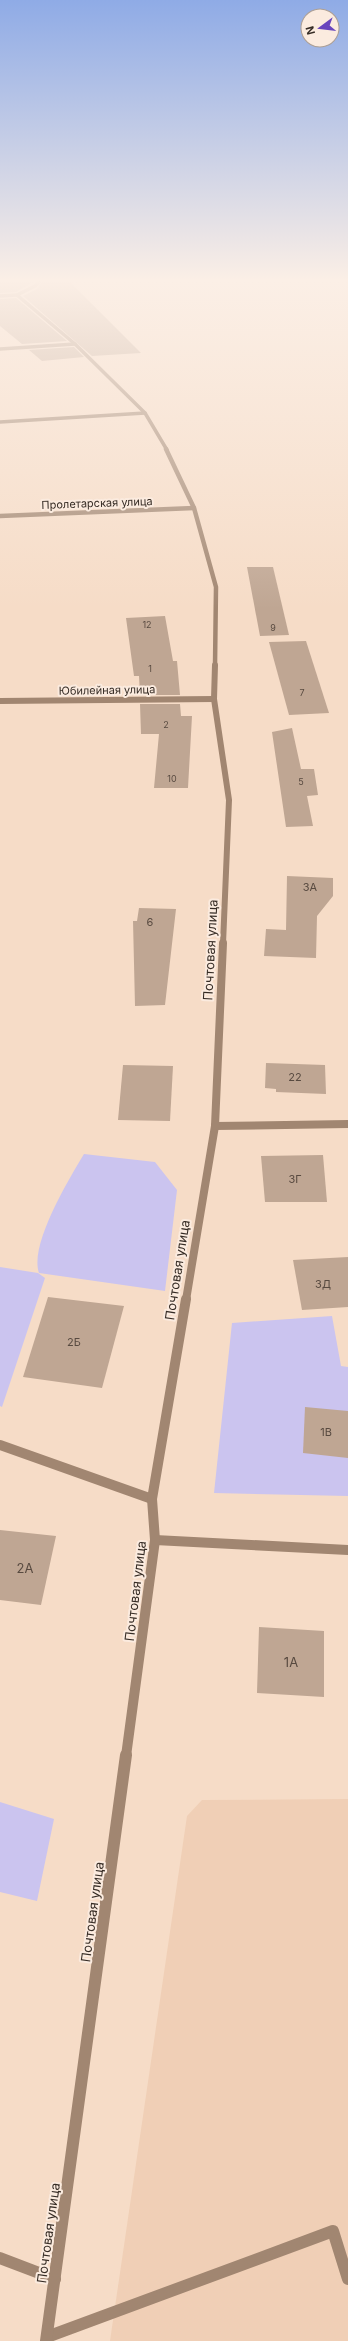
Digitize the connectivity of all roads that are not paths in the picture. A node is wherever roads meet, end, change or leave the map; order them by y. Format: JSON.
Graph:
{"nodes":[{"id":1,"x":122,"y":390,"type":"edge"},
{"id":2,"x":145,"y":414,"type":"junction"},
{"id":3,"x":0,"y":422,"type":"edge"},
{"id":4,"x":194,"y":508,"type":"junction"},
{"id":5,"x":0,"y":516,"type":"edge"},
{"id":6,"x":214,"y":699,"type":"junction"},
{"id":7,"x":0,"y":701,"type":"edge"},
{"id":8,"x":348,"y":1124,"type":"edge"},
{"id":9,"x":215,"y":1126,"type":"junction"},
{"id":10,"x":0,"y":1445,"type":"edge"},
{"id":11,"x":152,"y":1499,"type":"junction"},
{"id":12,"x":155,"y":1540,"type":"junction"},
{"id":13,"x":348,"y":1550,"type":"edge"},
{"id":14,"x":0,"y":2258,"type":"edge"},
{"id":15,"x":55,"y":2279,"type":"junction"},
{"id":16,"x":348,"y":2279,"type":"edge"},
{"id":17,"x":47,"y":2339,"type":"edge"}],
"edges":[{"from":1,"to":2,"type":"street","name":"Почтовая улица"},
{"from":2,"to":3,"type":"street"},
{"from":2,"to":4,"type":"street","name":"Почтовая улица"},
{"from":4,"to":5,"type":"street","name":"Пролетарская улица"},
{"from":4,"to":6,"type":"street","name":"Почтовая улица"},
{"from":6,"to":7,"type":"street","name":"Юбилейная улица"},
{"from":6,"to":9,"type":"street","name":"Почтовая улица"},
{"from":8,"to":9,"type":"street"},
{"from":9,"to":11,"type":"street","name":"Почтовая улица"},
{"from":10,"to":11,"type":"street"},
{"from":11,"to":12,"type":"street","name":"Почтовая улица"},
{"from":12,"to":13,"type":"street"},
{"from":12,"to":15,"type":"street","name":"Почтовая улица"},
{"from":14,"to":15,"type":"street"},
{"from":15,"to":17,"type":"street","name":"Почтовая улица"},
{"from":16,"to":17,"type":"street"}]}
